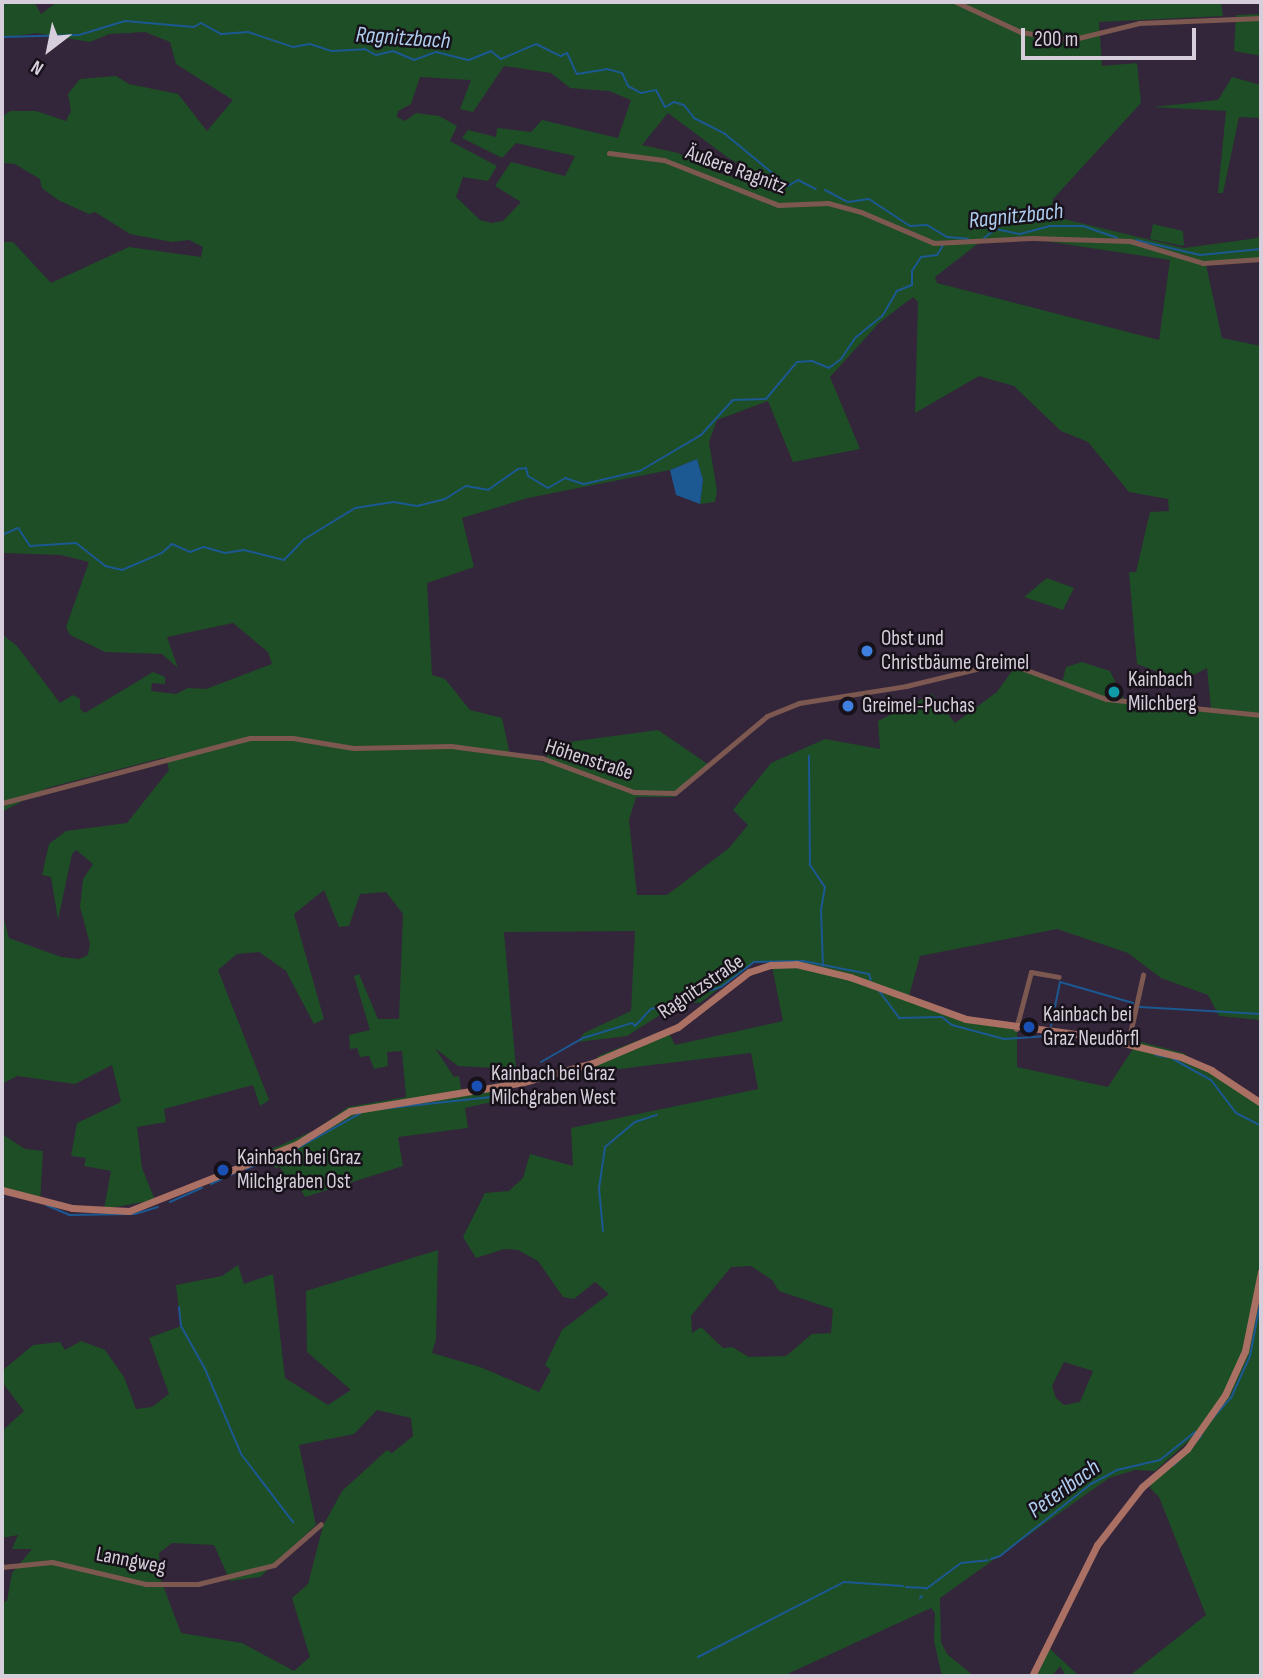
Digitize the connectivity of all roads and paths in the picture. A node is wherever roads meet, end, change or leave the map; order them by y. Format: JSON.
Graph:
{"nodes":[{"id":1,"x":956,"y":2,"type":"edge"},
{"id":2,"x":1261,"y":18,"type":"edge"},
{"id":3,"x":608,"y":153,"type":"dead end"},
{"id":4,"x":1261,"y":259,"type":"edge"},
{"id":5,"x":1261,"y":715,"type":"edge"},
{"id":6,"x":2,"y":803,"type":"edge"},
{"id":7,"x":1143,"y":975,"type":"dead end"},
{"id":8,"x":1059,"y":977,"type":"dead end"},
{"id":9,"x":1016,"y":1029,"type":"junction"},
{"id":10,"x":1128,"y":1043,"type":"junction"},
{"id":11,"x":1261,"y":1103,"type":"edge"},
{"id":12,"x":2,"y":1190,"type":"edge"},
{"id":13,"x":1261,"y":1272,"type":"edge"},
{"id":14,"x":321,"y":1524,"type":"dead end"},
{"id":15,"x":2,"y":1567,"type":"edge"},
{"id":16,"x":1032,"y":1676,"type":"edge"}],
"edges":[{"from":1,"to":2,"type":"street"},
{"from":3,"to":4,"type":"street","name":"Äußere Ragnitz"},
{"from":5,"to":6,"type":"street","name":"Höhenstraße"},
{"from":7,"to":10,"type":"street"},
{"from":8,"to":9,"type":"street"},
{"from":9,"to":10,"type":"main road","name":"Ragnitzstraße"},
{"from":9,"to":12,"type":"main road","name":"Ragnitzstraße"},
{"from":10,"to":11,"type":"main road","name":"Ragnitzstraße"},
{"from":13,"to":16,"type":"main road"},
{"from":14,"to":15,"type":"street","name":"Lanngweg"}]}
